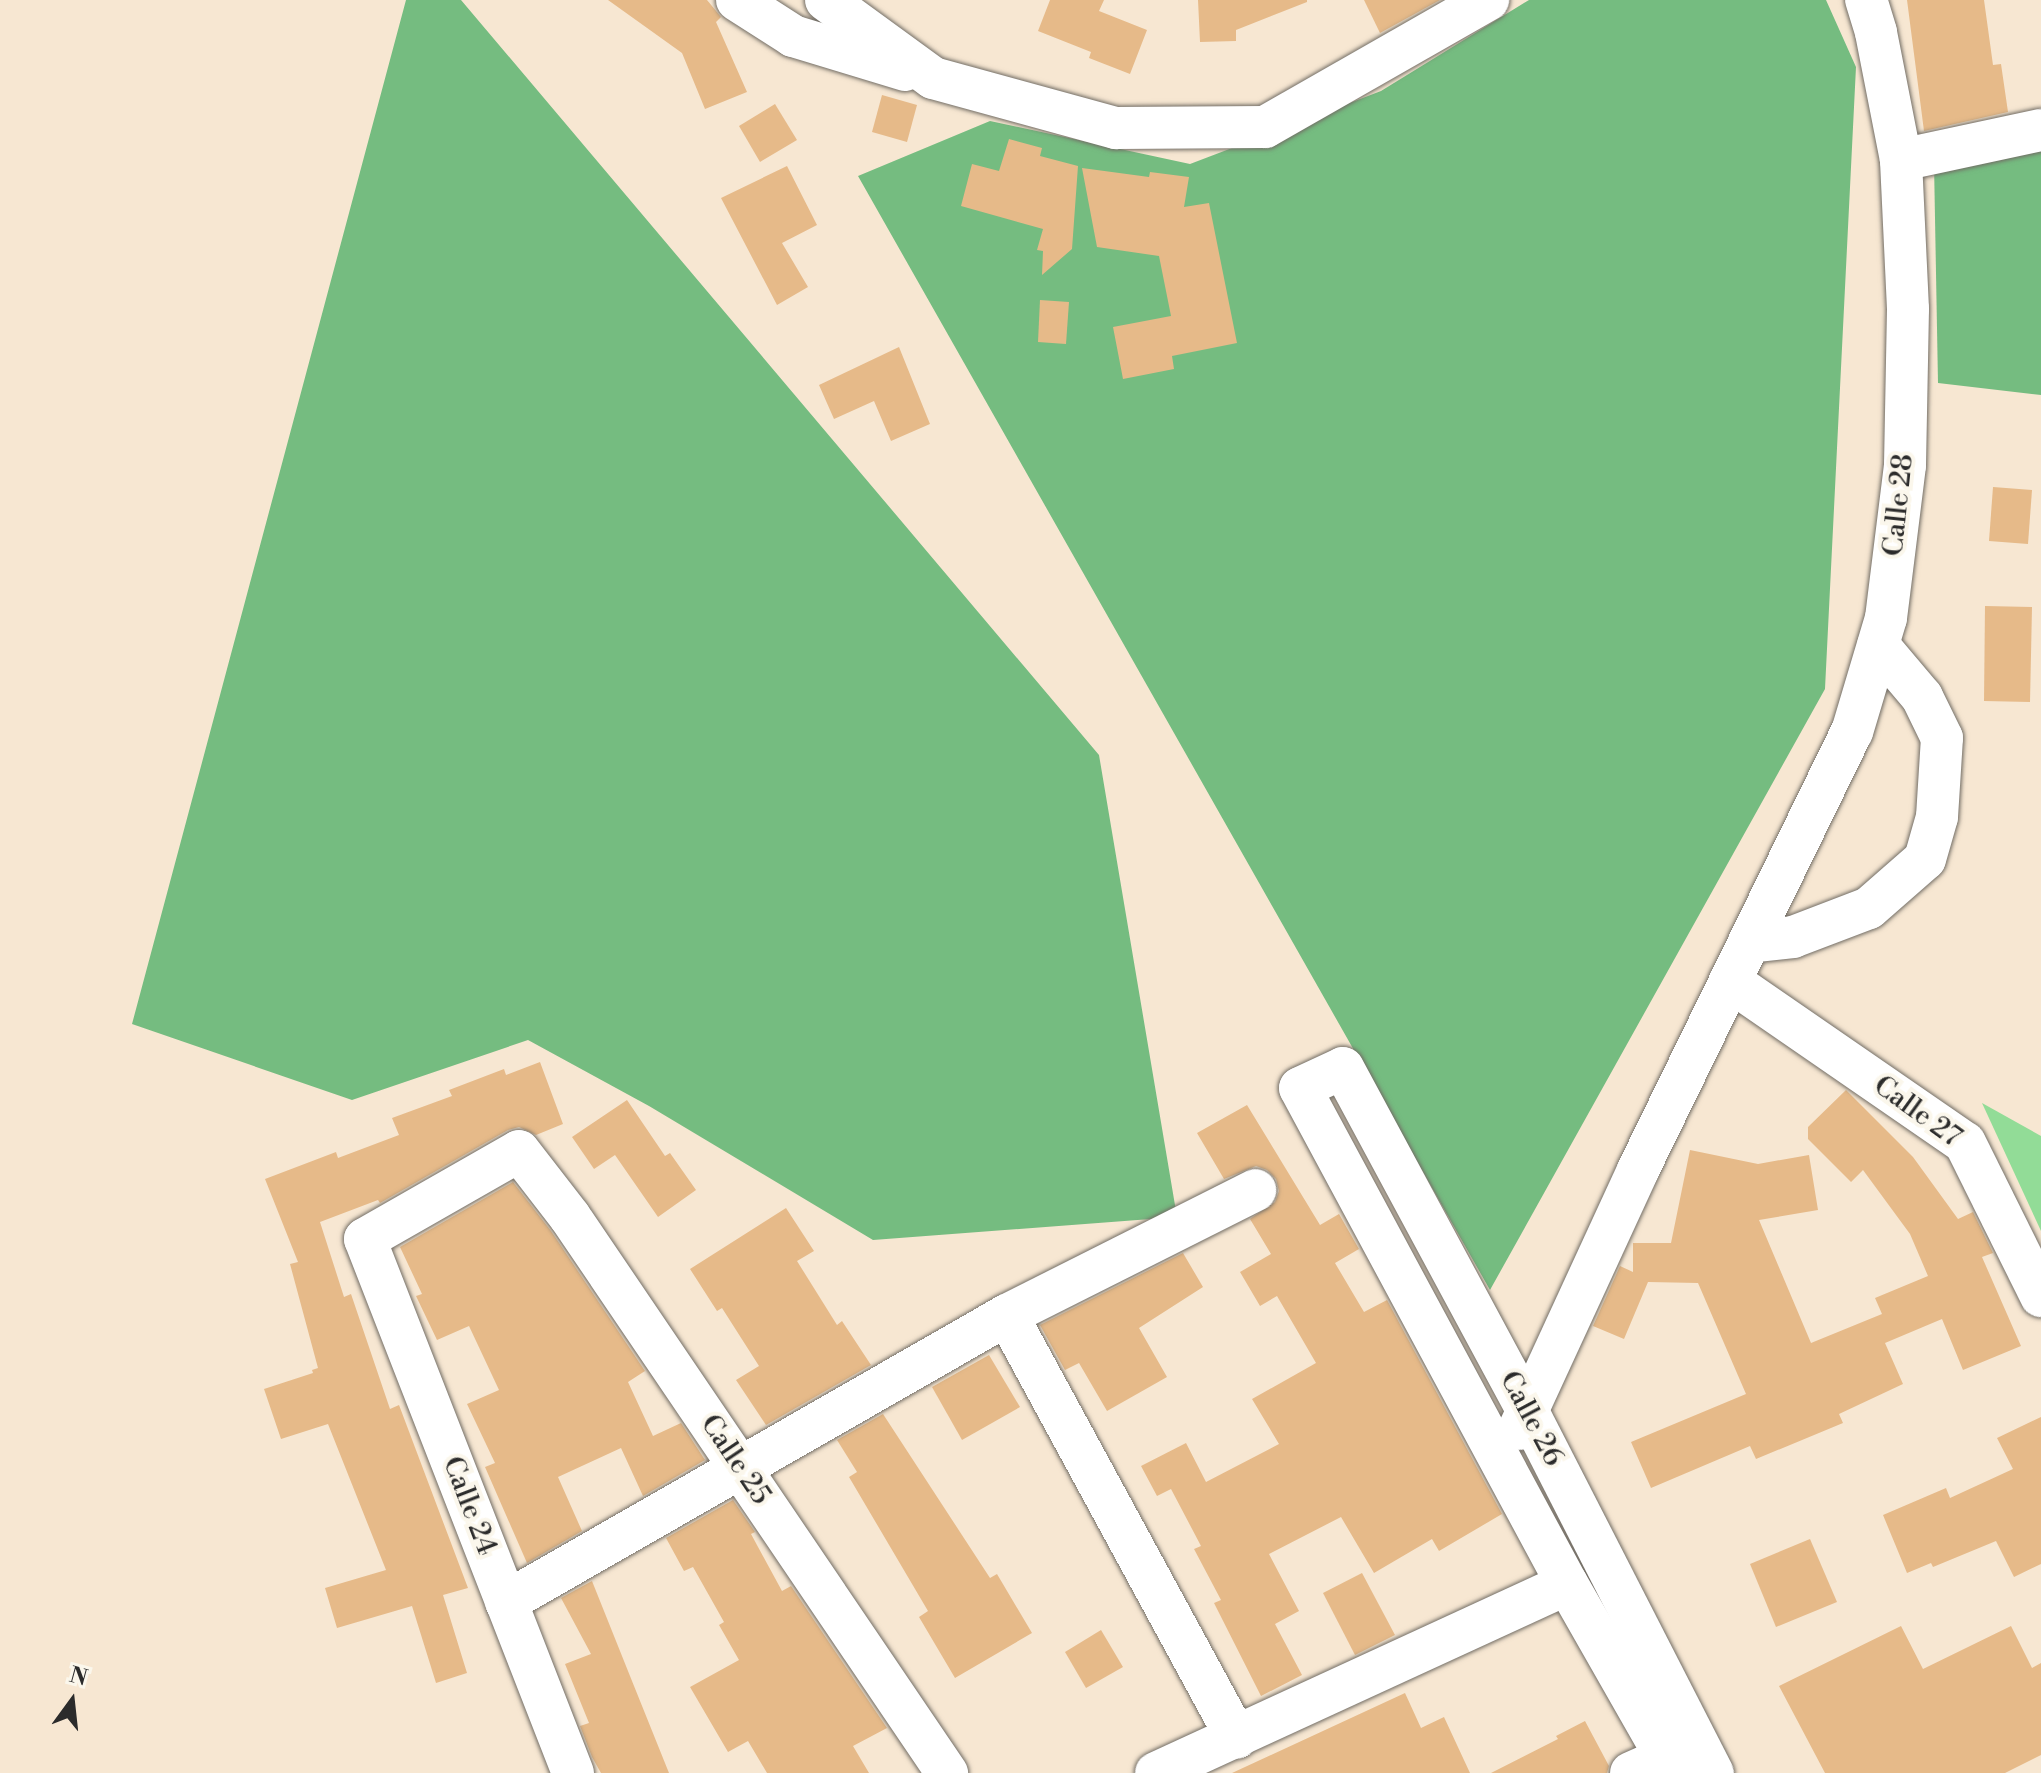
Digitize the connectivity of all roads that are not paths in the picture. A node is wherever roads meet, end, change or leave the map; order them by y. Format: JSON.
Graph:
{"nodes":[{"id":1,"x":737,"y":0,"type":"edge"},
{"id":2,"x":826,"y":0,"type":"edge"},
{"id":3,"x":1488,"y":0,"type":"edge"},
{"id":4,"x":1866,"y":0,"type":"edge"},
{"id":5,"x":933,"y":78,"type":"junction"},
{"id":6,"x":2041,"y":130,"type":"edge"},
{"id":7,"x":1901,"y":160,"type":"junction"},
{"id":8,"x":1878,"y":645,"type":"junction"},
{"id":9,"x":1749,"y":942,"type":"junction"},
{"id":10,"x":1730,"y":981,"type":"junction"},
{"id":11,"x":1255,"y":1190,"type":"dead end"},
{"id":12,"x":365,"y":1239,"type":"joint"},
{"id":13,"x":2041,"y":1296,"type":"edge"},
{"id":14,"x":1007,"y":1315,"type":"junction"},
{"id":15,"x":1527,"y":1410,"type":"junction"},
{"id":16,"x":1502,"y":1464,"type":"junction"},
{"id":17,"x":741,"y":1469,"type":"junction"},
{"id":18,"x":1567,"y":1584,"type":"junction"},
{"id":19,"x":506,"y":1602,"type":"junction"},
{"id":20,"x":1237,"y":1738,"type":"junction"},
{"id":21,"x":1657,"y":1768,"type":"edge"},
{"id":22,"x":573,"y":1773,"type":"edge"},
{"id":23,"x":947,"y":1773,"type":"edge"},
{"id":24,"x":1156,"y":1773,"type":"edge"},
{"id":25,"x":1713,"y":1773,"type":"edge"}],
"edges":[{"from":1,"to":5,"type":"street"},
{"from":2,"to":5,"type":"street"},
{"from":3,"to":5,"type":"street"},
{"from":4,"to":7,"type":"street","name":"Calle 28"},
{"from":6,"to":7,"type":"street"},
{"from":7,"to":8,"type":"street","name":"Calle 28"},
{"from":8,"to":9,"type":"street","name":"Calle 28"},
{"from":8,"to":9,"type":"street"},
{"from":9,"to":10,"type":"street","name":"Calle 28"},
{"from":10,"to":13,"type":"street","name":"Calle 27"},
{"from":10,"to":15,"type":"street","name":"Calle 28"},
{"from":11,"to":14,"type":"street"},
{"from":12,"to":17,"type":"street","name":"Calle 25"},
{"from":12,"to":19,"type":"street","name":"Calle 24"},
{"from":14,"to":17,"type":"street"},
{"from":14,"to":20,"type":"street"},
{"from":15,"to":16,"type":"street","name":"Calle 28"},
{"from":15,"to":16,"type":"street","name":"Calle 26"},
{"from":15,"to":25,"type":"street","name":"Calle 26"},
{"from":16,"to":18,"type":"street","name":"Calle 26"},
{"from":17,"to":19,"type":"street"},
{"from":17,"to":23,"type":"street","name":"Calle 25"},
{"from":18,"to":20,"type":"street"},
{"from":18,"to":21,"type":"street","name":"Calle 26"},
{"from":19,"to":22,"type":"street","name":"Calle 24"},
{"from":20,"to":24,"type":"street"}]}
